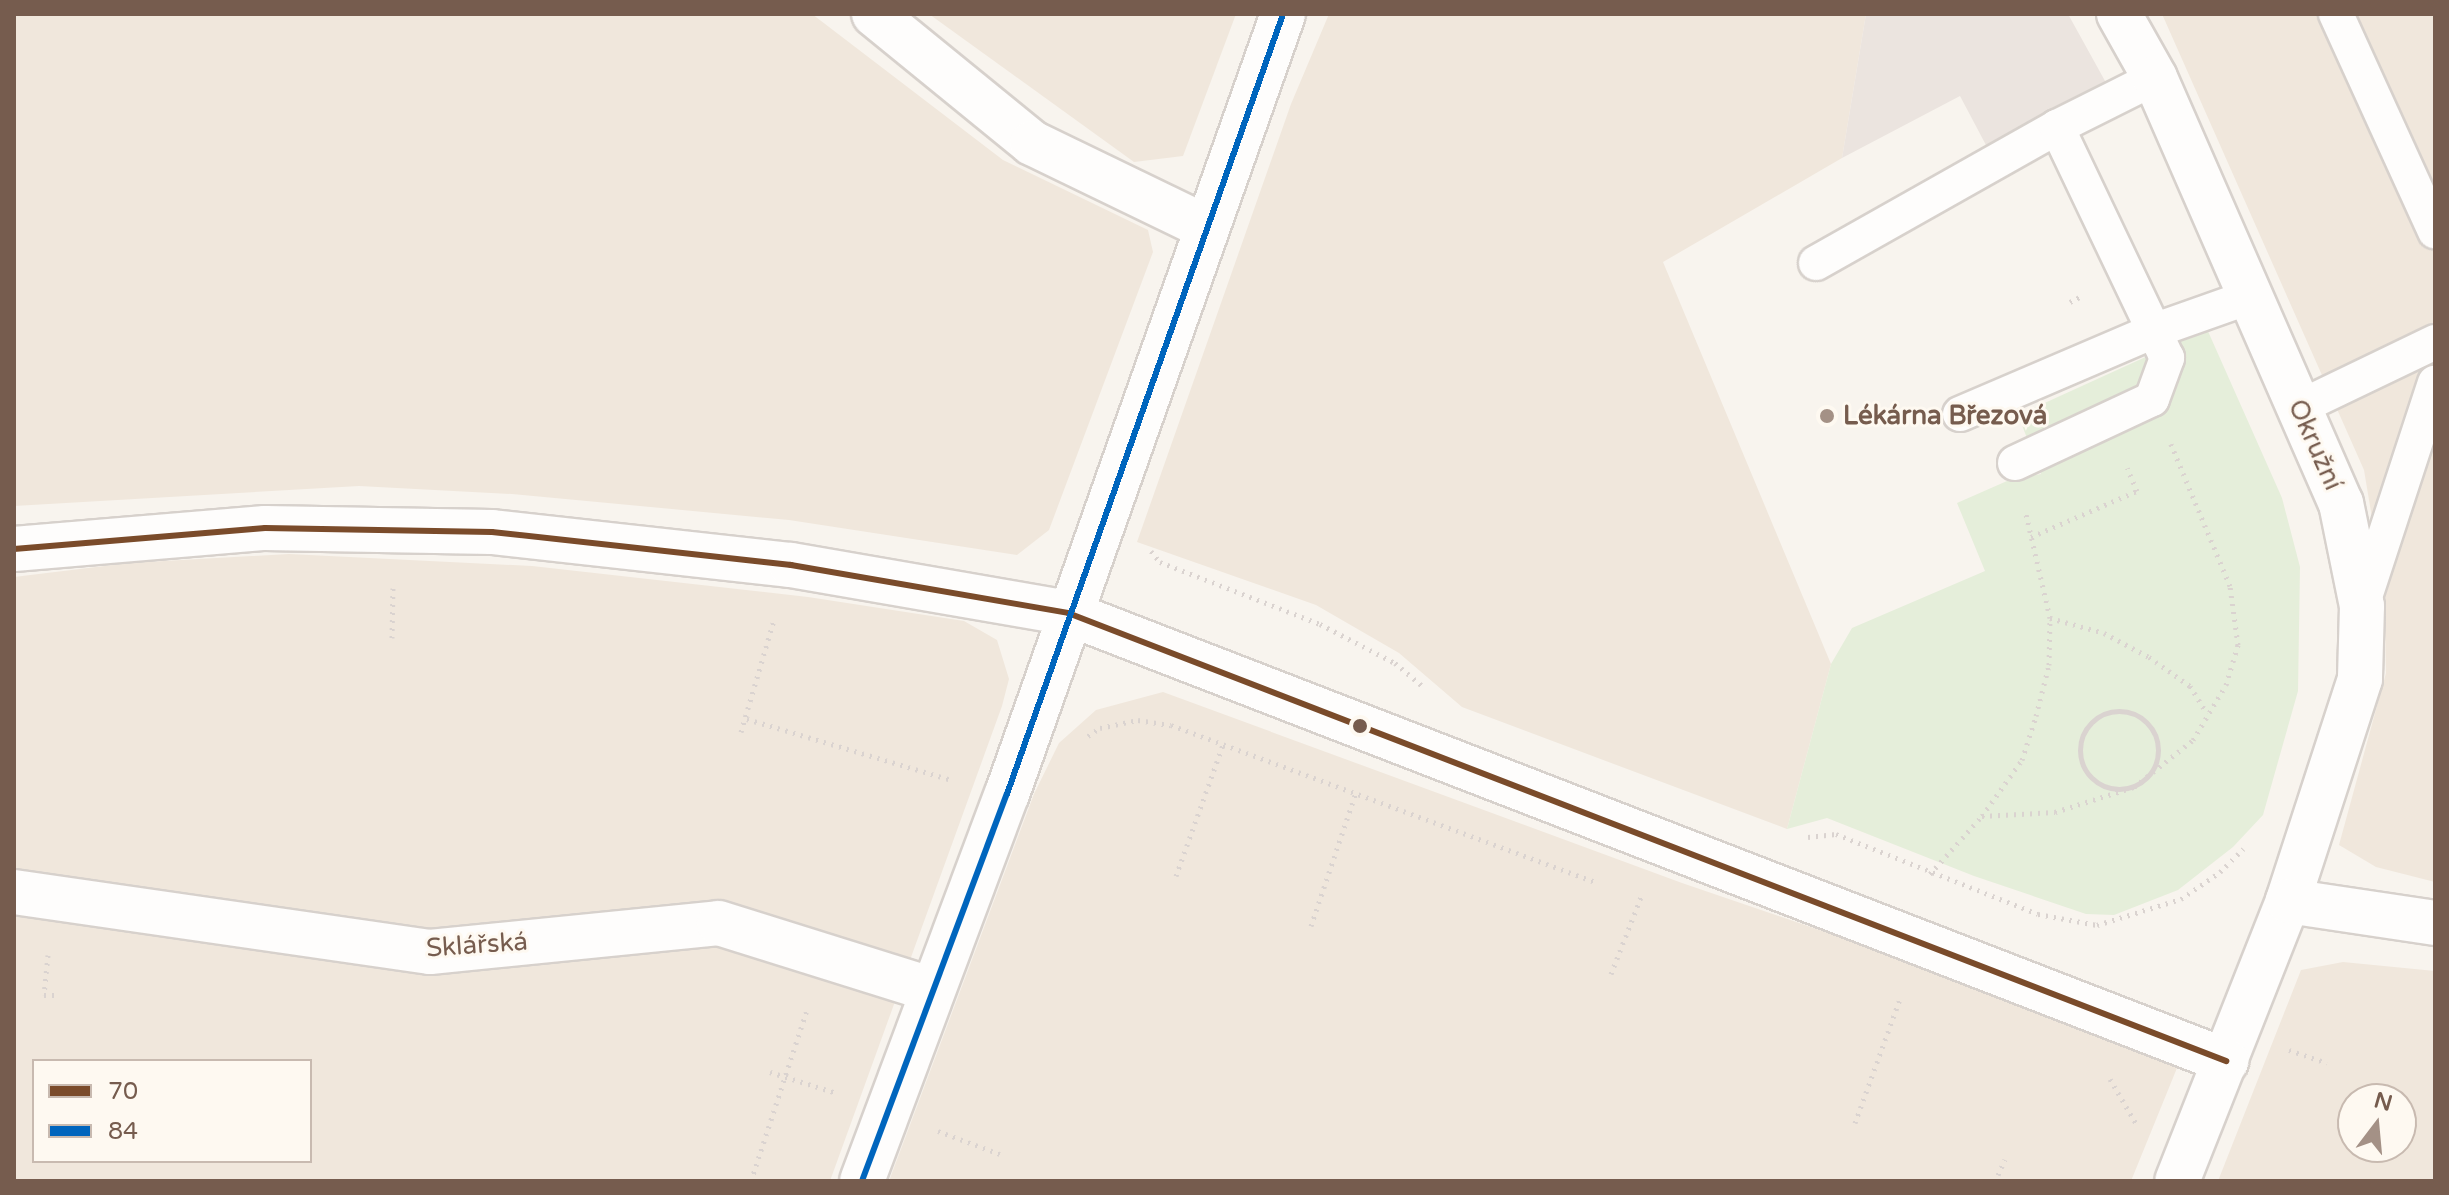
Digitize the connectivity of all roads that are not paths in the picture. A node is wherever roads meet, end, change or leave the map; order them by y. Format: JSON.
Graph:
{"nodes":[{"id":1,"x":874,"y":14,"type":"edge"},
{"id":2,"x":1283,"y":14,"type":"edge"},
{"id":3,"x":2119,"y":14,"type":"edge"},
{"id":4,"x":2336,"y":14,"type":"edge"},
{"id":5,"x":2155,"y":78,"type":"junction"},
{"id":6,"x":2057,"y":127,"type":"junction"},
{"id":7,"x":1206,"y":227,"type":"junction"},
{"id":8,"x":2435,"y":231,"type":"edge"},
{"id":9,"x":1816,"y":263,"type":"dead end"},
{"id":10,"x":2252,"y":296,"type":"junction"},
{"id":11,"x":2156,"y":330,"type":"junction"},
{"id":12,"x":2435,"y":342,"type":"edge"},
{"id":13,"x":2435,"y":383,"type":"edge"},
{"id":14,"x":2298,"y":408,"type":"junction"},
{"id":15,"x":1960,"y":414,"type":"dead end"},
{"id":16,"x":2015,"y":463,"type":"road end"},
{"id":17,"x":14,"y":549,"type":"edge"},
{"id":18,"x":2362,"y":606,"type":"junction"},
{"id":19,"x":1068,"y":613,"type":"junction"},
{"id":20,"x":14,"y":892,"type":"edge"},
{"id":21,"x":2288,"y":901,"type":"junction"},
{"id":22,"x":2435,"y":923,"type":"edge"},
{"id":23,"x":933,"y":990,"type":"junction"},
{"id":24,"x":2226,"y":1061,"type":"junction"},
{"id":25,"x":862,"y":1181,"type":"edge"},
{"id":26,"x":2177,"y":1181,"type":"edge"}],
"edges":[{"from":1,"to":7,"type":"street"},
{"from":2,"to":7,"type":"street"},
{"from":3,"to":5,"type":"street","name":"Okružní"},
{"from":4,"to":8,"type":"lane"},
{"from":5,"to":6,"type":"lane"},
{"from":5,"to":10,"type":"street","name":"Okružní"},
{"from":6,"to":9,"type":"lane"},
{"from":6,"to":11,"type":"lane"},
{"from":7,"to":19,"type":"street"},
{"from":10,"to":11,"type":"lane"},
{"from":10,"to":14,"type":"street","name":"Okružní"},
{"from":11,"to":15,"type":"lane"},
{"from":11,"to":16,"type":"lane"},
{"from":12,"to":14,"type":"lane"},
{"from":13,"to":18,"type":"lane"},
{"from":14,"to":18,"type":"street","name":"Okružní"},
{"from":17,"to":19,"type":"street"},
{"from":18,"to":21,"type":"street","name":"Okružní"},
{"from":19,"to":23,"type":"street"},
{"from":19,"to":24,"type":"street"},
{"from":20,"to":23,"type":"street","name":"Sklářská"},
{"from":21,"to":22,"type":"street"},
{"from":21,"to":24,"type":"street","name":"Okružní"},
{"from":23,"to":25,"type":"street"},
{"from":24,"to":26,"type":"street","name":"Okružní"}]}
